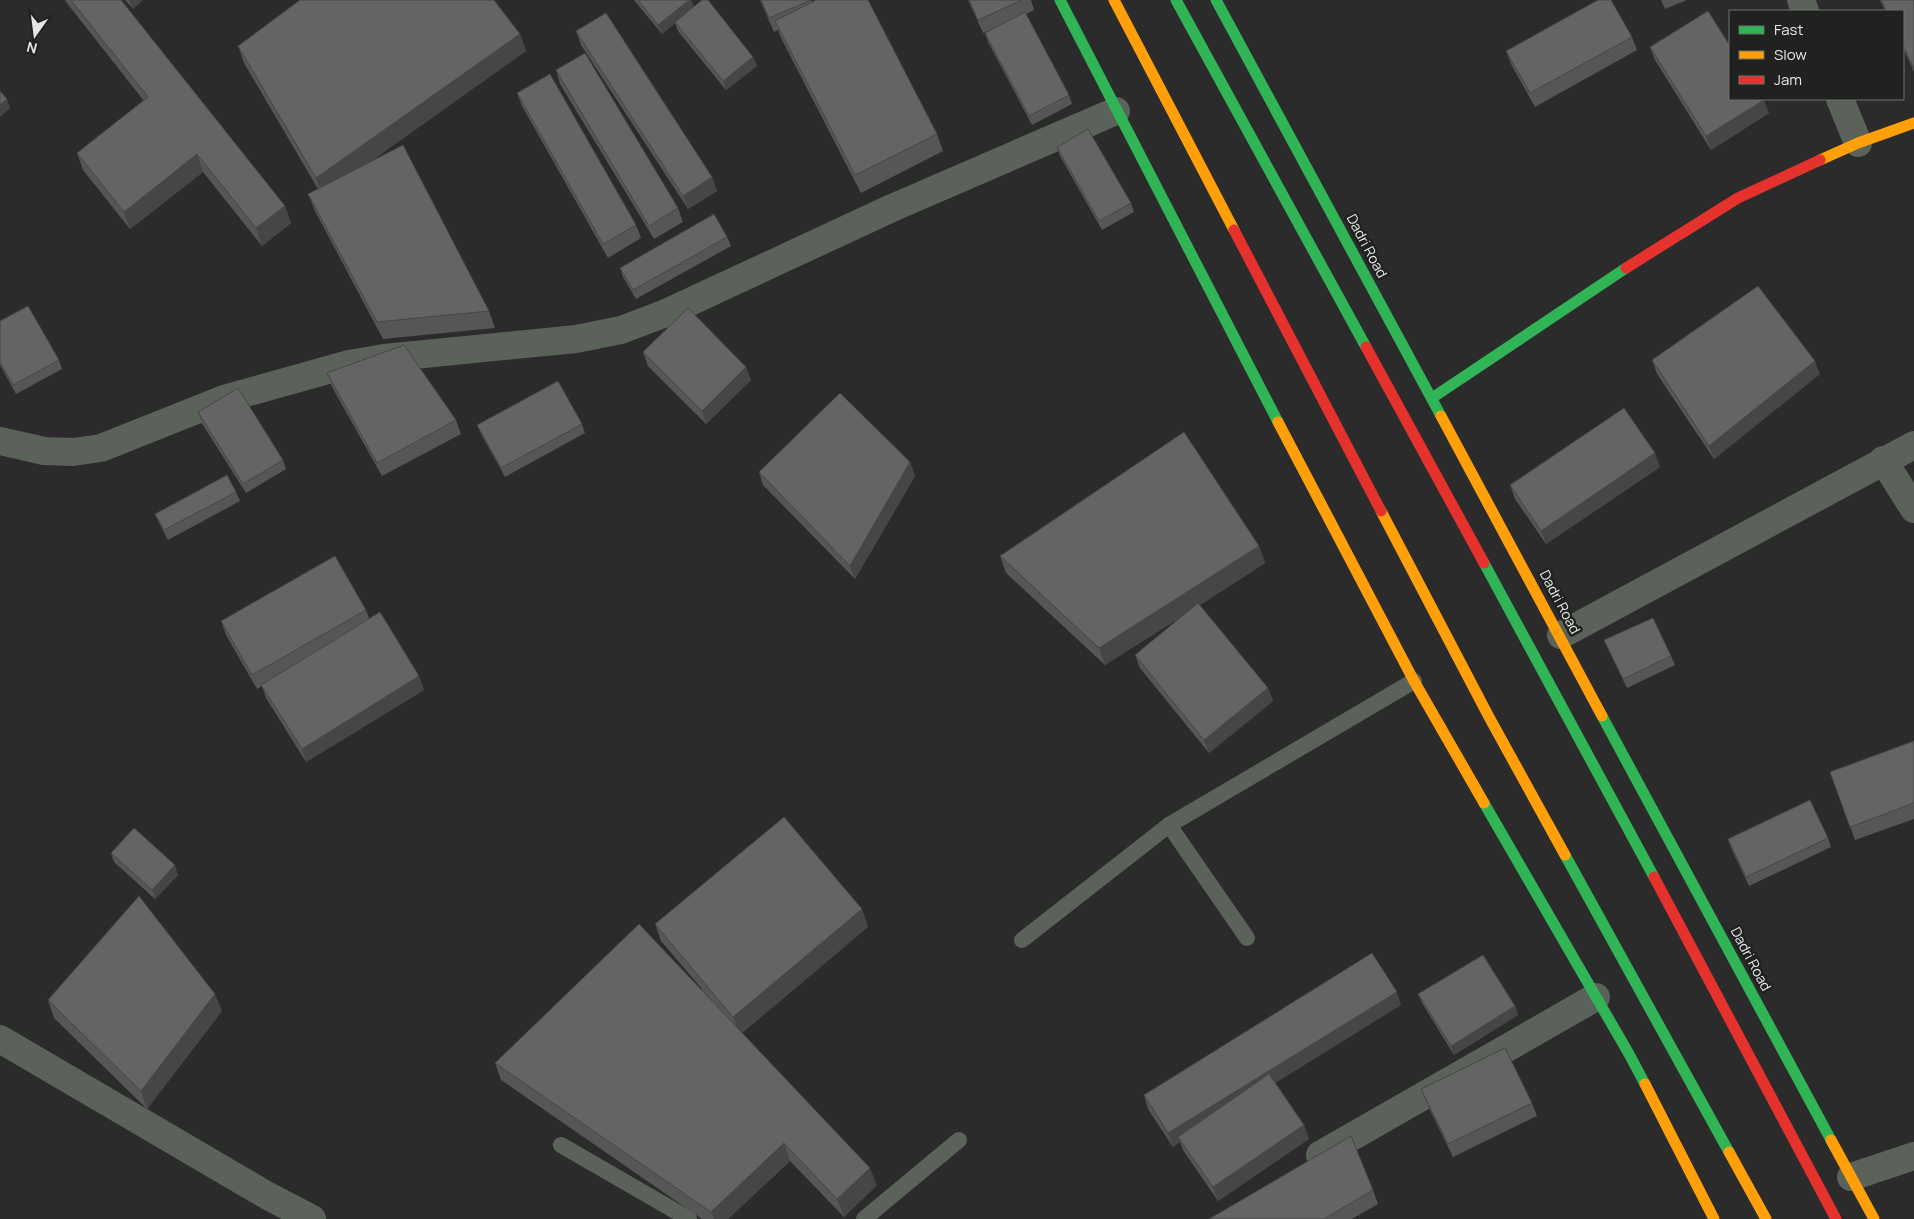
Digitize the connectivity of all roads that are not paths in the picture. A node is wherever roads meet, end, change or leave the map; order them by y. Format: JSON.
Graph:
{"nodes":[{"id":1,"x":1060,"y":0,"type":"edge"},
{"id":2,"x":1114,"y":0,"type":"edge"},
{"id":3,"x":1176,"y":0,"type":"edge"},
{"id":4,"x":1216,"y":0,"type":"edge"},
{"id":5,"x":1840,"y":100,"type":"edge"},
{"id":6,"x":1116,"y":111,"type":"junction"},
{"id":7,"x":1914,"y":123,"type":"edge"},
{"id":8,"x":1858,"y":143,"type":"junction"},
{"id":9,"x":1432,"y":398,"type":"junction"},
{"id":10,"x":0,"y":441,"type":"edge"},
{"id":11,"x":1914,"y":445,"type":"edge"},
{"id":12,"x":1883,"y":460,"type":"junction"},
{"id":13,"x":1914,"y":509,"type":"edge"},
{"id":14,"x":1561,"y":635,"type":"junction"},
{"id":15,"x":1414,"y":681,"type":"junction"},
{"id":16,"x":1169,"y":825,"type":"junction"},
{"id":17,"x":1247,"y":938,"type":"dead end"},
{"id":18,"x":1022,"y":940,"type":"dead end"},
{"id":19,"x":1596,"y":997,"type":"junction"},
{"id":20,"x":0,"y":1039,"type":"edge"},
{"id":21,"x":959,"y":1140,"type":"dead end"},
{"id":22,"x":562,"y":1145,"type":"dead end"},
{"id":23,"x":1914,"y":1156,"type":"edge"},
{"id":24,"x":1298,"y":1168,"type":"edge"},
{"id":25,"x":1851,"y":1177,"type":"junction"},
{"id":26,"x":312,"y":1219,"type":"edge"},
{"id":27,"x":689,"y":1219,"type":"edge"},
{"id":28,"x":864,"y":1219,"type":"edge"},
{"id":29,"x":1714,"y":1219,"type":"edge"},
{"id":30,"x":1766,"y":1219,"type":"edge"},
{"id":31,"x":1836,"y":1219,"type":"edge"},
{"id":32,"x":1874,"y":1219,"type":"edge"}],
"edges":[{"from":1,"to":6,"type":"street"},
{"from":2,"to":30,"type":"street"},
{"from":3,"to":31,"type":"street"},
{"from":4,"to":9,"type":"street","name":"Dadri Road"},
{"from":5,"to":8,"type":"street"},
{"from":6,"to":10,"type":"street"},
{"from":6,"to":15,"type":"street"},
{"from":7,"to":8,"type":"street"},
{"from":8,"to":9,"type":"street"},
{"from":9,"to":14,"type":"street","name":"Dadri Road"},
{"from":11,"to":12,"type":"street"},
{"from":12,"to":13,"type":"street"},
{"from":12,"to":14,"type":"street"},
{"from":14,"to":25,"type":"street","name":"Dadri Road"},
{"from":15,"to":16,"type":"lane"},
{"from":15,"to":19,"type":"street"},
{"from":16,"to":17,"type":"lane"},
{"from":16,"to":18,"type":"lane"},
{"from":19,"to":24,"type":"street"},
{"from":19,"to":29,"type":"street"},
{"from":20,"to":26,"type":"street"},
{"from":21,"to":28,"type":"lane"},
{"from":22,"to":27,"type":"lane"},
{"from":23,"to":25,"type":"street"},
{"from":25,"to":32,"type":"street","name":"Dadri Road"}]}
